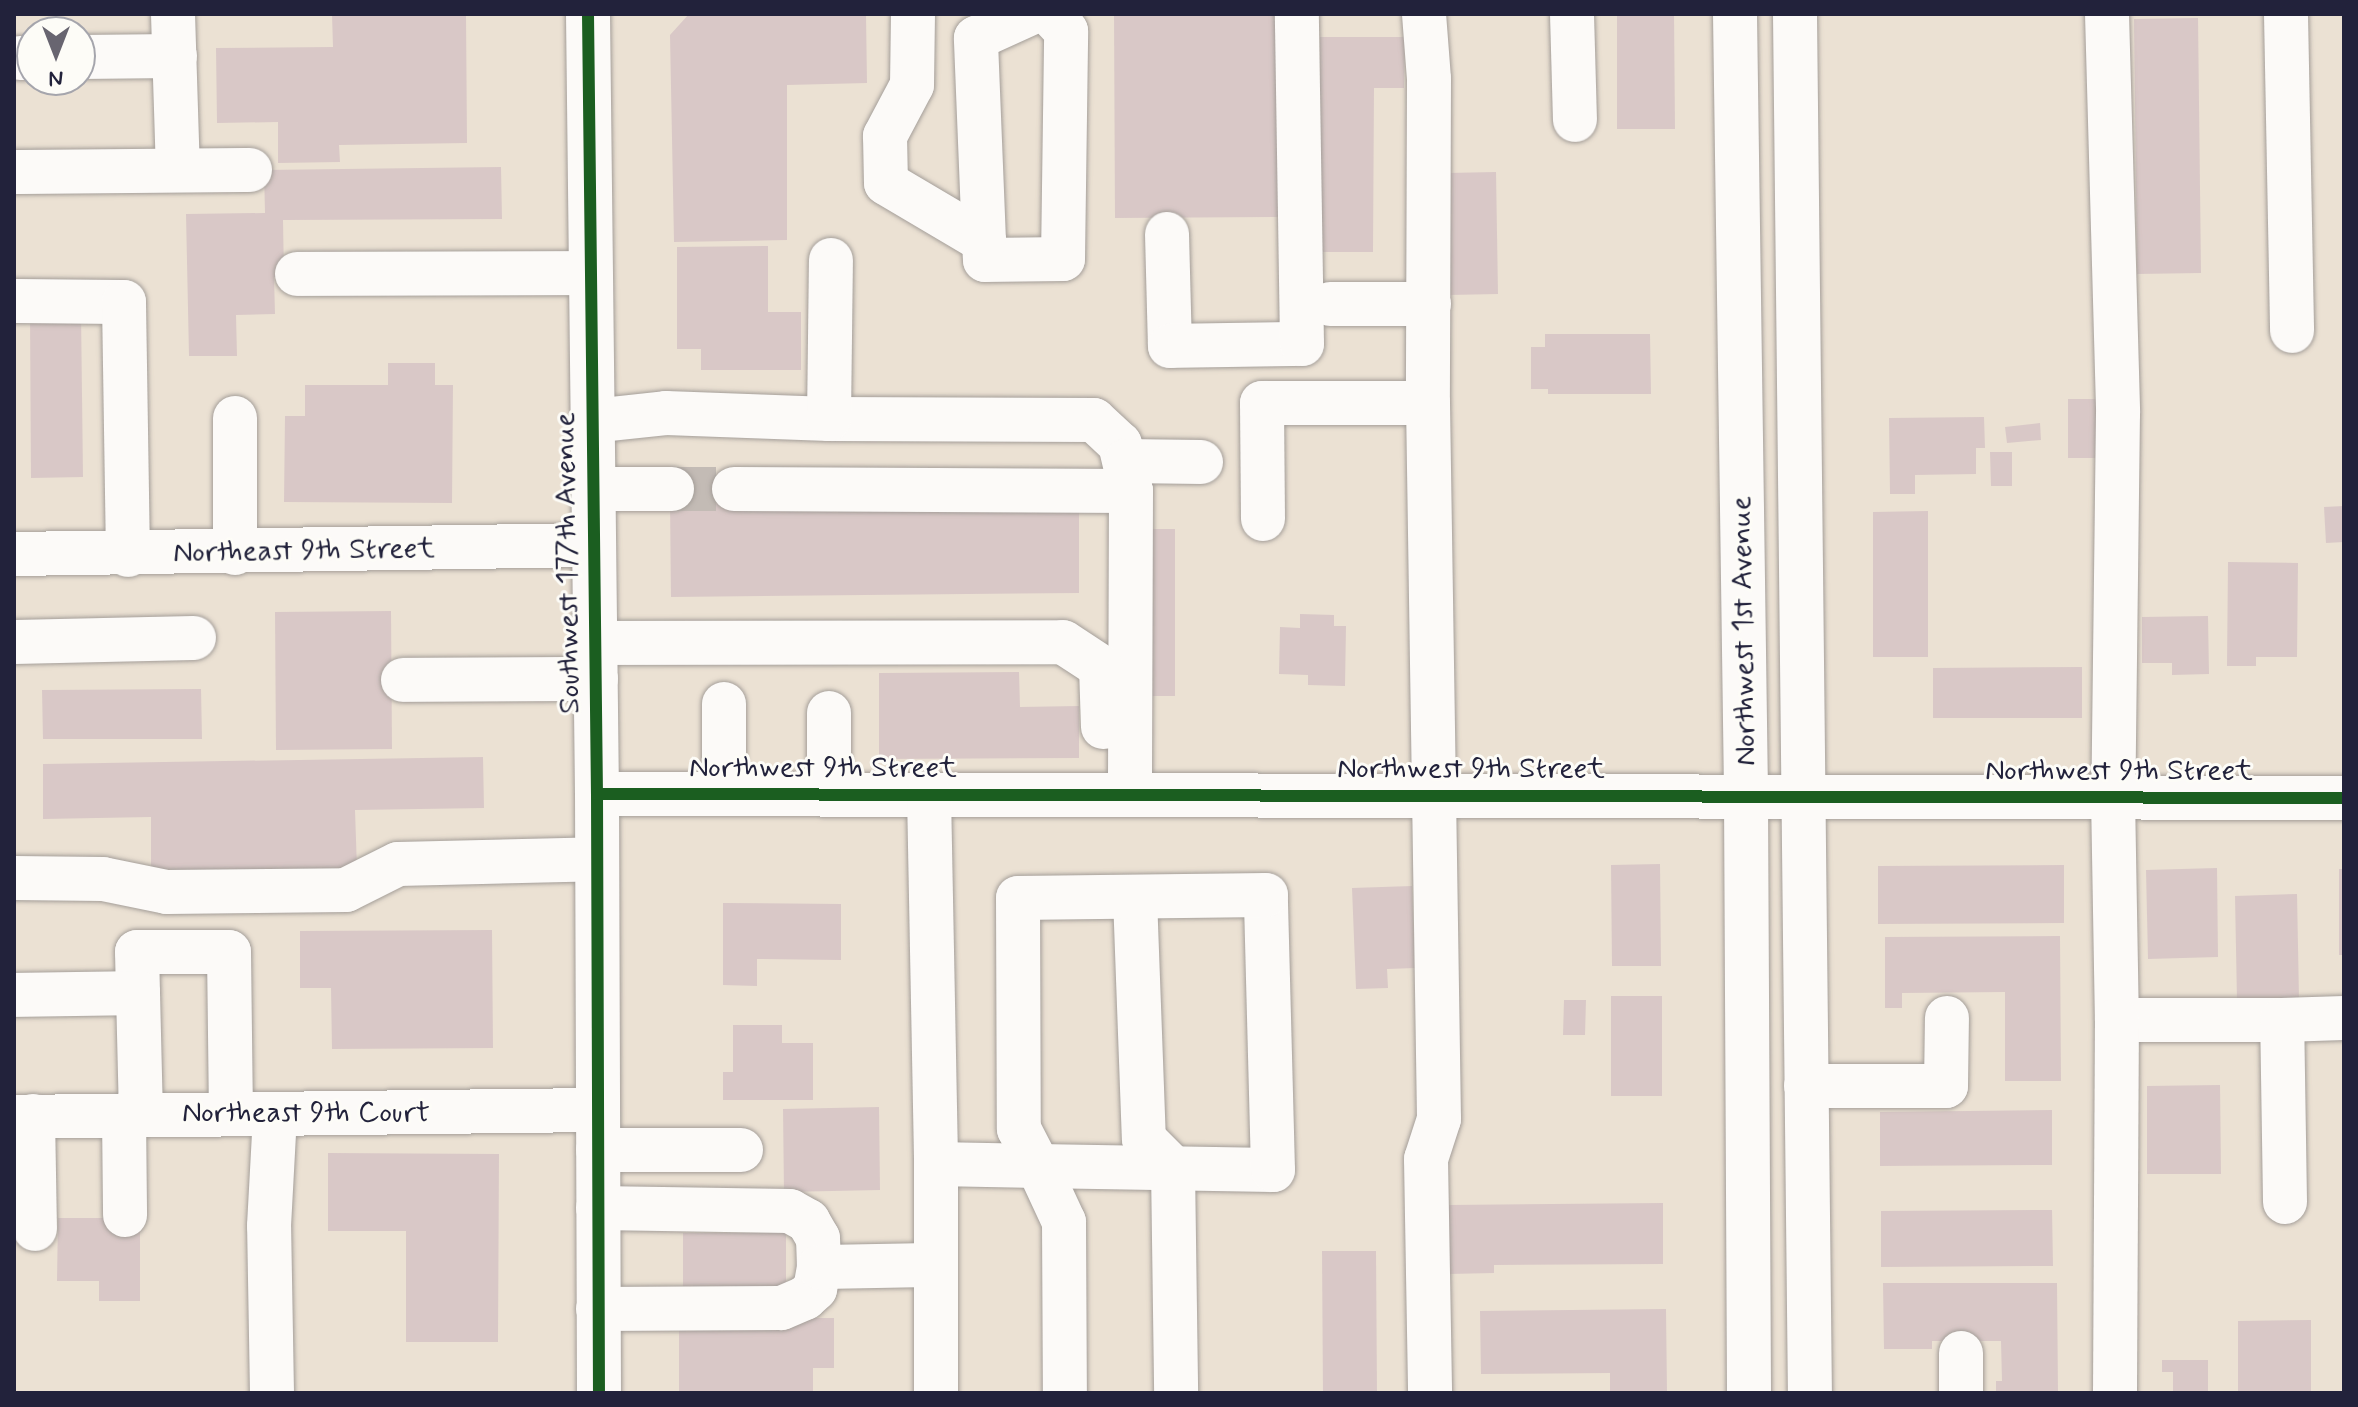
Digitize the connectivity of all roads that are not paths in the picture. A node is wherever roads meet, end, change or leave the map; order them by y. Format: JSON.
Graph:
{"nodes":[{"id":1,"x":588,"y":14,"type":"edge"},
{"id":2,"x":913,"y":14,"type":"edge"},
{"id":3,"x":1029,"y":14,"type":"edge"},
{"id":4,"x":1050,"y":14,"type":"edge"},
{"id":5,"x":1297,"y":14,"type":"edge"},
{"id":6,"x":1424,"y":14,"type":"edge"},
{"id":7,"x":1572,"y":14,"type":"edge"},
{"id":8,"x":1735,"y":14,"type":"edge"},
{"id":9,"x":1795,"y":14,"type":"edge"},
{"id":10,"x":2107,"y":14,"type":"edge"},
{"id":11,"x":2286,"y":14,"type":"edge"},
{"id":12,"x":174,"y":35,"type":"edge"},
{"id":13,"x":96,"y":53,"type":"edge"},
{"id":14,"x":1575,"y":120,"type":"dead end"},
{"id":15,"x":178,"y":170,"type":"junction"},
{"id":16,"x":250,"y":170,"type":"dead end"},
{"id":17,"x":14,"y":172,"type":"edge"},
{"id":18,"x":1167,"y":234,"type":"dead end"},
{"id":19,"x":984,"y":241,"type":"junction"},
{"id":20,"x":831,"y":260,"type":"dead end"},
{"id":21,"x":590,"y":273,"type":"junction"},
{"id":22,"x":297,"y":274,"type":"dead end"},
{"id":23,"x":14,"y":301,"type":"edge"},
{"id":24,"x":1330,"y":304,"type":"dead end"},
{"id":25,"x":1429,"y":304,"type":"junction"},
{"id":26,"x":2292,"y":331,"type":"dead end"},
{"id":27,"x":1428,"y":403,"type":"junction"},
{"id":28,"x":235,"y":418,"type":"dead end"},
{"id":29,"x":829,"y":419,"type":"junction"},
{"id":30,"x":592,"y":421,"type":"junction"},
{"id":31,"x":1201,"y":462,"type":"dead end"},
{"id":32,"x":1128,"y":476,"type":"junction"},
{"id":33,"x":593,"y":489,"type":"junction"},
{"id":34,"x":672,"y":489,"type":"tunnel mouth"},
{"id":35,"x":734,"y":489,"type":"tunnel mouth"},
{"id":36,"x":1263,"y":519,"type":"dead end"},
{"id":37,"x":594,"y":545,"type":"junction"},
{"id":38,"x":235,"y":553,"type":"junction"},
{"id":39,"x":14,"y":554,"type":"edge"},
{"id":40,"x":128,"y":555,"type":"junction"},
{"id":41,"x":194,"y":638,"type":"dead end"},
{"id":42,"x":14,"y":642,"type":"edge"},
{"id":43,"x":595,"y":661,"type":"junction"},
{"id":44,"x":403,"y":680,"type":"dead end"},
{"id":45,"x":724,"y":704,"type":"dead end"},
{"id":46,"x":829,"y":713,"type":"dead end"},
{"id":47,"x":597,"y":794,"type":"junction"},
{"id":48,"x":724,"y":794,"type":"junction"},
{"id":49,"x":829,"y":794,"type":"junction"},
{"id":50,"x":929,"y":794,"type":"junction"},
{"id":51,"x":1118,"y":794,"type":"junction"},
{"id":52,"x":1433,"y":794,"type":"junction"},
{"id":53,"x":1746,"y":796,"type":"junction"},
{"id":54,"x":1803,"y":796,"type":"junction"},
{"id":55,"x":2113,"y":796,"type":"junction"},
{"id":56,"x":2344,"y":798,"type":"edge"},
{"id":57,"x":597,"y":859,"type":"junction"},
{"id":58,"x":14,"y":878,"type":"edge"},
{"id":59,"x":1135,"y":897,"type":"junction"},
{"id":60,"x":138,"y":993,"type":"junction"},
{"id":61,"x":14,"y":995,"type":"edge"},
{"id":62,"x":1947,"y":1018,"type":"dead end"},
{"id":63,"x":2344,"y":1018,"type":"edge"},
{"id":64,"x":2117,"y":1020,"type":"junction"},
{"id":65,"x":2282,"y":1020,"type":"junction"},
{"id":66,"x":1806,"y":1086,"type":"junction"},
{"id":67,"x":231,"y":1114,"type":"junction"},
{"id":68,"x":275,"y":1114,"type":"junction"},
{"id":69,"x":132,"y":1115,"type":"junction"},
{"id":70,"x":24,"y":1116,"type":"edge"},
{"id":71,"x":598,"y":1130,"type":"junction"},
{"id":72,"x":741,"y":1151,"type":"dead end"},
{"id":73,"x":936,"y":1164,"type":"junction"},
{"id":74,"x":1038,"y":1166,"type":"junction"},
{"id":75,"x":1173,"y":1168,"type":"junction"},
{"id":76,"x":2285,"y":1202,"type":"dead end"},
{"id":77,"x":598,"y":1208,"type":"junction"},
{"id":78,"x":125,"y":1215,"type":"dead end"},
{"id":79,"x":35,"y":1229,"type":"dead end"},
{"id":80,"x":934,"y":1265,"type":"junction"},
{"id":81,"x":819,"y":1267,"type":"junction"},
{"id":82,"x":598,"y":1309,"type":"junction"},
{"id":83,"x":272,"y":1393,"type":"edge"},
{"id":84,"x":599,"y":1393,"type":"edge"},
{"id":85,"x":936,"y":1393,"type":"edge"},
{"id":86,"x":1065,"y":1393,"type":"edge"},
{"id":87,"x":1176,"y":1393,"type":"edge"},
{"id":88,"x":1430,"y":1393,"type":"edge"},
{"id":89,"x":1749,"y":1393,"type":"edge"},
{"id":90,"x":1810,"y":1393,"type":"edge"},
{"id":91,"x":2115,"y":1393,"type":"edge"}],
"edges":[{"from":1,"to":21,"type":"main road","name":"Southwest 177th Avenue"},
{"from":2,"to":19,"type":"main road"},
{"from":3,"to":19,"type":"main road"},
{"from":4,"to":19,"type":"main road"},
{"from":5,"to":18,"type":"main road"},
{"from":6,"to":25,"type":"main road"},
{"from":7,"to":14,"type":"main road"},
{"from":8,"to":53,"type":"main road","name":"Northwest 1st Avenue"},
{"from":9,"to":54,"type":"main road","name":"Northwest 1st Avenue"},
{"from":10,"to":55,"type":"main road"},
{"from":11,"to":26,"type":"main road"},
{"from":12,"to":13,"type":"main road"},
{"from":12,"to":15,"type":"main road"},
{"from":15,"to":16,"type":"main road"},
{"from":15,"to":17,"type":"main road"},
{"from":20,"to":29,"type":"main road"},
{"from":21,"to":22,"type":"main road"},
{"from":21,"to":30,"type":"main road","name":"Southwest 177th Avenue"},
{"from":23,"to":40,"type":"main road"},
{"from":24,"to":25,"type":"main road"},
{"from":25,"to":27,"type":"main road"},
{"from":27,"to":36,"type":"main road"},
{"from":27,"to":52,"type":"main road"},
{"from":28,"to":38,"type":"main road"},
{"from":29,"to":30,"type":"main road"},
{"from":29,"to":32,"type":"main road"},
{"from":30,"to":33,"type":"main road","name":"Southwest 177th Avenue"},
{"from":31,"to":32,"type":"main road"},
{"from":32,"to":35,"type":"main road"},
{"from":32,"to":51,"type":"main road"},
{"from":33,"to":34,"type":"main road"},
{"from":33,"to":37,"type":"main road","name":"Southwest 177th Avenue"},
{"from":37,"to":38,"type":"main road","name":"Northeast 9th Street"},
{"from":37,"to":43,"type":"main road","name":"Southwest 177th Avenue"},
{"from":38,"to":40,"type":"main road","name":"Northeast 9th Street"},
{"from":39,"to":40,"type":"main road","name":"Northeast 9th Street"},
{"from":41,"to":42,"type":"main road"},
{"from":43,"to":44,"type":"main road"},
{"from":43,"to":47,"type":"main road","name":"Southwest 177th Avenue"},
{"from":43,"to":51,"type":"main road"},
{"from":45,"to":48,"type":"main road"},
{"from":46,"to":49,"type":"main road"},
{"from":47,"to":48,"type":"main road","name":"Northwest 9th Street"},
{"from":47,"to":57,"type":"main road","name":"Southwest 177th Avenue"},
{"from":48,"to":49,"type":"main road","name":"Northwest 9th Street"},
{"from":49,"to":50,"type":"main road","name":"Northwest 9th Street"},
{"from":50,"to":51,"type":"main road","name":"Northwest 9th Street"},
{"from":50,"to":73,"type":"main road"},
{"from":51,"to":52,"type":"main road","name":"Northwest 9th Street"},
{"from":52,"to":53,"type":"main road","name":"Northwest 9th Street"},
{"from":52,"to":88,"type":"main road"},
{"from":53,"to":54,"type":"main road","name":"Northwest 9th Street"},
{"from":53,"to":89,"type":"main road","name":"Northwest 1st Avenue"},
{"from":54,"to":55,"type":"main road","name":"Northwest 9th Street"},
{"from":54,"to":66,"type":"main road","name":"Northwest 1st Avenue"},
{"from":55,"to":56,"type":"main road","name":"Northwest 9th Street"},
{"from":55,"to":64,"type":"main road"},
{"from":57,"to":58,"type":"main road"},
{"from":57,"to":71,"type":"main road","name":"Southwest 177th Avenue"},
{"from":59,"to":74,"type":"main road"},
{"from":59,"to":75,"type":"main road"},
{"from":59,"to":75,"type":"main road"},
{"from":60,"to":61,"type":"main road"},
{"from":60,"to":67,"type":"main road"},
{"from":60,"to":69,"type":"main road"},
{"from":62,"to":66,"type":"main road"},
{"from":63,"to":65,"type":"main road"},
{"from":64,"to":65,"type":"main road"},
{"from":64,"to":91,"type":"main road"},
{"from":65,"to":76,"type":"main road"},
{"from":66,"to":90,"type":"main road","name":"Northwest 1st Avenue"},
{"from":67,"to":68,"type":"main road","name":"Northeast 9th Court"},
{"from":67,"to":69,"type":"main road","name":"Northeast 9th Court"},
{"from":68,"to":71,"type":"main road","name":"Northeast 9th Court"},
{"from":68,"to":83,"type":"main road"},
{"from":69,"to":70,"type":"main road","name":"Northeast 9th Court"},
{"from":69,"to":78,"type":"main road"},
{"from":70,"to":79,"type":"main road"},
{"from":71,"to":72,"type":"main road","name":"Northeast 9th Court"},
{"from":71,"to":77,"type":"main road","name":"Southwest 177th Avenue"},
{"from":73,"to":74,"type":"main road"},
{"from":73,"to":80,"type":"main road"},
{"from":74,"to":75,"type":"main road"},
{"from":74,"to":86,"type":"main road"},
{"from":75,"to":87,"type":"main road"},
{"from":77,"to":81,"type":"main road"},
{"from":77,"to":82,"type":"main road","name":"Southwest 177th Avenue"},
{"from":80,"to":81,"type":"main road"},
{"from":80,"to":85,"type":"main road"},
{"from":81,"to":82,"type":"main road"},
{"from":82,"to":84,"type":"main road","name":"Southwest 177th Avenue"}]}
